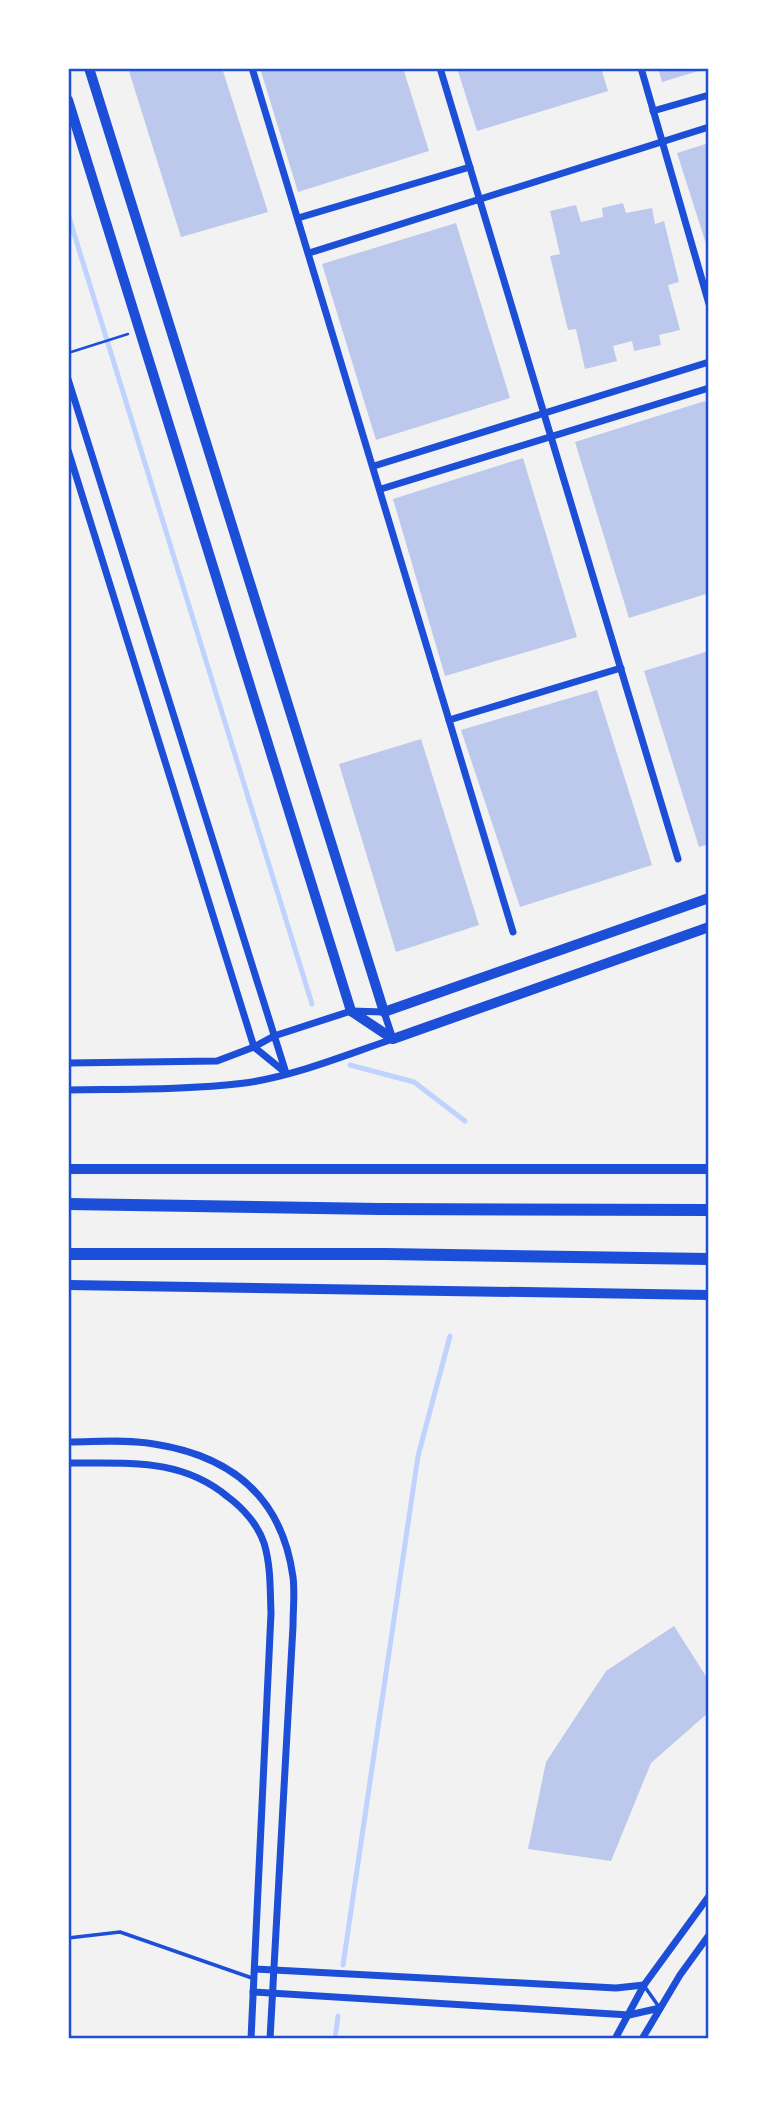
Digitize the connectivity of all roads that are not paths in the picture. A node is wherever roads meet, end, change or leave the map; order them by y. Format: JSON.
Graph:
{"nodes":[{"id":1,"x":89,"y":68,"type":"edge"},
{"id":2,"x":252,"y":68,"type":"edge"},
{"id":3,"x":440,"y":68,"type":"edge"},
{"id":4,"x":641,"y":68,"type":"edge"},
{"id":5,"x":709,"y":95,"type":"edge"},
{"id":6,"x":68,"y":100,"type":"edge"},
{"id":7,"x":653,"y":111,"type":"junction"},
{"id":8,"x":709,"y":127,"type":"edge"},
{"id":9,"x":662,"y":142,"type":"junction"},
{"id":10,"x":470,"y":167,"type":"junction"},
{"id":11,"x":479,"y":198,"type":"junction"},
{"id":12,"x":298,"y":218,"type":"junction"},
{"id":13,"x":309,"y":253,"type":"junction"},
{"id":14,"x":709,"y":304,"type":"edge"},
{"id":15,"x":709,"y":362,"type":"edge"},
{"id":16,"x":68,"y":379,"type":"edge"},
{"id":17,"x":709,"y":388,"type":"edge"},
{"id":18,"x":545,"y":413,"type":"junction"},
{"id":19,"x":552,"y":435,"type":"junction"},
{"id":20,"x":68,"y":450,"type":"edge"},
{"id":21,"x":374,"y":466,"type":"junction"},
{"id":22,"x":380,"y":489,"type":"junction"},
{"id":23,"x":621,"y":668,"type":"junction"},
{"id":24,"x":449,"y":720,"type":"junction"},
{"id":25,"x":678,"y":859,"type":"dead end"},
{"id":26,"x":709,"y":898,"type":"edge"},
{"id":27,"x":709,"y":927,"type":"edge"},
{"id":28,"x":513,"y":932,"type":"dead end"},
{"id":29,"x":351,"y":1011,"type":"junction"},
{"id":30,"x":384,"y":1012,"type":"junction"},
{"id":31,"x":274,"y":1035,"type":"junction"},
{"id":32,"x":393,"y":1040,"type":"junction"},
{"id":33,"x":254,"y":1047,"type":"junction"},
{"id":34,"x":68,"y":1063,"type":"edge"},
{"id":35,"x":286,"y":1073,"type":"junction"},
{"id":36,"x":68,"y":1090,"type":"edge"},
{"id":37,"x":68,"y":1169,"type":"edge"},
{"id":38,"x":709,"y":1169,"type":"edge"},
{"id":39,"x":68,"y":1203,"type":"edge"},
{"id":40,"x":709,"y":1210,"type":"edge"},
{"id":41,"x":68,"y":1254,"type":"edge"},
{"id":42,"x":709,"y":1259,"type":"edge"},
{"id":43,"x":68,"y":1285,"type":"edge"},
{"id":44,"x":709,"y":1295,"type":"edge"},
{"id":45,"x":68,"y":1442,"type":"edge"},
{"id":46,"x":68,"y":1463,"type":"edge"},
{"id":47,"x":709,"y":1896,"type":"edge"},
{"id":48,"x":709,"y":1935,"type":"edge"},
{"id":49,"x":68,"y":1938,"type":"edge"},
{"id":50,"x":255,"y":1969,"type":"junction"},
{"id":51,"x":274,"y":1970,"type":"junction"},
{"id":52,"x":254,"y":1979,"type":"junction"},
{"id":53,"x":644,"y":1985,"type":"junction"},
{"id":54,"x":253,"y":1992,"type":"junction"},
{"id":55,"x":274,"y":1993,"type":"junction"},
{"id":56,"x":660,"y":2008,"type":"junction"},
{"id":57,"x":629,"y":2015,"type":"junction"},
{"id":58,"x":251,"y":2039,"type":"edge"},
{"id":59,"x":270,"y":2039,"type":"edge"},
{"id":60,"x":615,"y":2039,"type":"edge"},
{"id":61,"x":642,"y":2039,"type":"edge"}],
"edges":[{"from":1,"to":30,"type":"main road"},
{"from":2,"to":12,"type":"street"},
{"from":3,"to":10,"type":"street"},
{"from":4,"to":7,"type":"street"},
{"from":5,"to":7,"type":"street"},
{"from":6,"to":29,"type":"main road"},
{"from":7,"to":9,"type":"street"},
{"from":8,"to":9,"type":"street"},
{"from":9,"to":11,"type":"street"},
{"from":9,"to":14,"type":"street"},
{"from":10,"to":11,"type":"street"},
{"from":10,"to":12,"type":"street"},
{"from":11,"to":13,"type":"street"},
{"from":11,"to":18,"type":"street"},
{"from":12,"to":13,"type":"street"},
{"from":13,"to":21,"type":"street"},
{"from":15,"to":18,"type":"street"},
{"from":16,"to":31,"type":"street"},
{"from":17,"to":19,"type":"street"},
{"from":18,"to":19,"type":"street"},
{"from":18,"to":21,"type":"street"},
{"from":19,"to":22,"type":"street"},
{"from":19,"to":23,"type":"street"},
{"from":20,"to":33,"type":"street"},
{"from":21,"to":22,"type":"street"},
{"from":22,"to":24,"type":"street"},
{"from":23,"to":24,"type":"street"},
{"from":23,"to":25,"type":"street"},
{"from":24,"to":28,"type":"street"},
{"from":26,"to":30,"type":"main road"},
{"from":27,"to":32,"type":"main road"},
{"from":29,"to":30,"type":"street"},
{"from":29,"to":31,"type":"street"},
{"from":29,"to":32,"type":"main road"},
{"from":30,"to":32,"type":"street"},
{"from":31,"to":33,"type":"street"},
{"from":31,"to":35,"type":"street"},
{"from":32,"to":35,"type":"street"},
{"from":33,"to":34,"type":"street"},
{"from":33,"to":35,"type":"street"},
{"from":35,"to":36,"type":"street"},
{"from":37,"to":38,"type":"main road"},
{"from":39,"to":40,"type":"highway"},
{"from":41,"to":42,"type":"highway"},
{"from":43,"to":44,"type":"main road"},
{"from":45,"to":51,"type":"street"},
{"from":46,"to":50,"type":"street"},
{"from":47,"to":53,"type":"street"},
{"from":48,"to":56,"type":"street"},
{"from":49,"to":52,"type":"lane"},
{"from":50,"to":51,"type":"street"},
{"from":50,"to":52,"type":"street"},
{"from":51,"to":53,"type":"street"},
{"from":51,"to":55,"type":"street"},
{"from":52,"to":54,"type":"street"},
{"from":53,"to":56,"type":"lane"},
{"from":53,"to":57,"type":"street"},
{"from":54,"to":55,"type":"street"},
{"from":54,"to":58,"type":"street"},
{"from":55,"to":57,"type":"street"},
{"from":55,"to":59,"type":"street"},
{"from":56,"to":57,"type":"street"},
{"from":56,"to":61,"type":"street"},
{"from":57,"to":60,"type":"street"}]}
